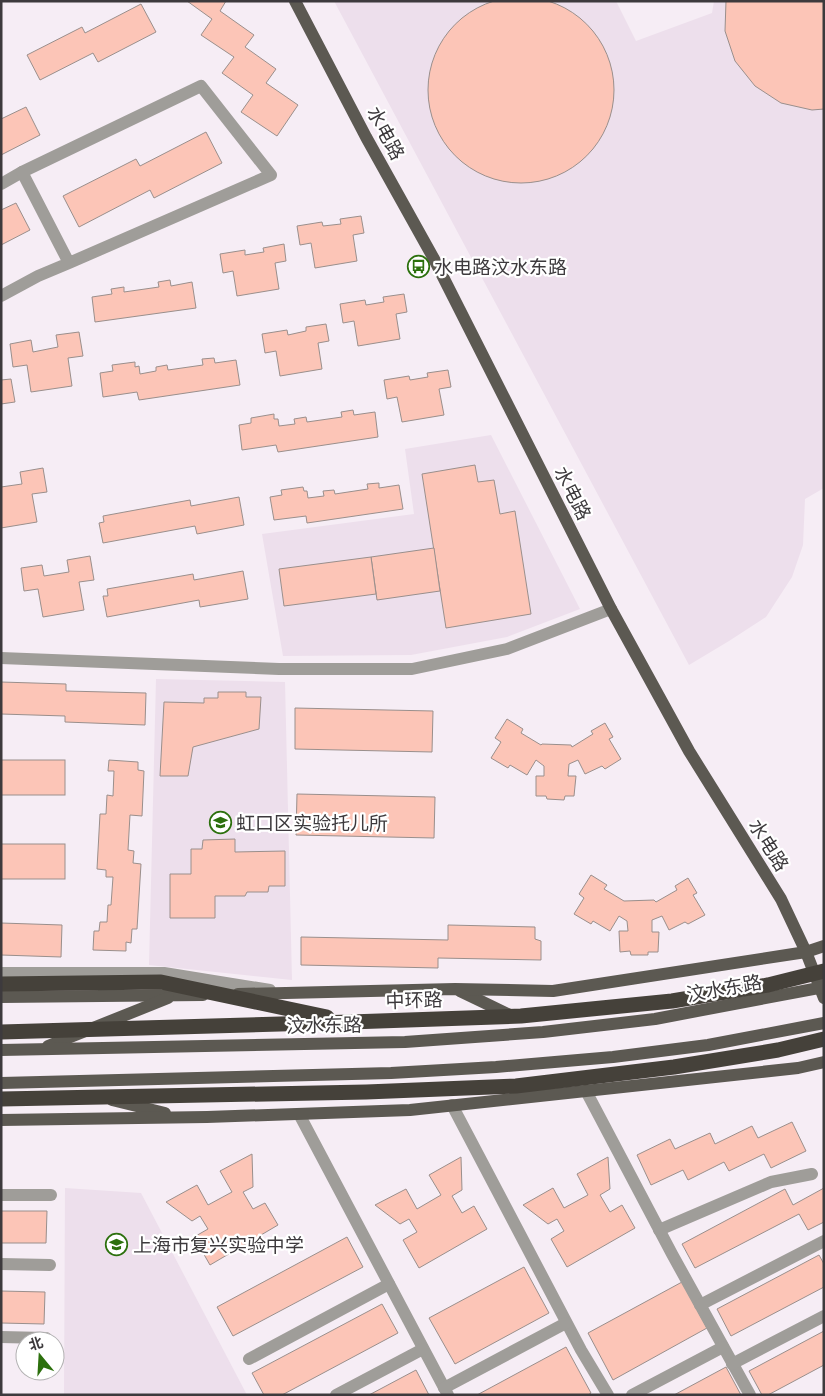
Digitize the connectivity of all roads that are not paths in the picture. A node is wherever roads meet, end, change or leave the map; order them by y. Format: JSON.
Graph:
{"nodes":[{"id":1,"x":295,"y":1,"type":"edge"},
{"id":2,"x":22,"y":172,"type":"junction"},
{"id":3,"x":1,"y":184,"type":"edge"},
{"id":4,"x":68,"y":264,"type":"junction"},
{"id":5,"x":1,"y":296,"type":"edge"},
{"id":6,"x":611,"y":609,"type":"junction"},
{"id":7,"x":1,"y":658,"type":"edge"},
{"id":8,"x":824,"y":946,"type":"edge"},
{"id":9,"x":806,"y":952,"type":"junction"},
{"id":10,"x":824,"y":971,"type":"edge"},
{"id":11,"x":1,"y":973,"type":"edge"},
{"id":12,"x":1,"y":984,"type":"edge"},
{"id":13,"x":455,"y":989,"type":"junction"},
{"id":14,"x":822,"y":991,"type":"edge"},
{"id":15,"x":290,"y":993,"type":"junction"},
{"id":16,"x":175,"y":995,"type":"junction"},
{"id":17,"x":1,"y":997,"type":"edge"},
{"id":18,"x":350,"y":1022,"type":"junction"},
{"id":19,"x":824,"y":1023,"type":"edge"},
{"id":20,"x":1,"y":1032,"type":"edge"},
{"id":21,"x":543,"y":1032,"type":"junction"},
{"id":22,"x":824,"y":1039,"type":"edge"},
{"id":23,"x":40,"y":1049,"type":"junction"},
{"id":24,"x":1,"y":1050,"type":"edge"},
{"id":25,"x":824,"y":1062,"type":"edge"},
{"id":26,"x":39,"y":1082,"type":"junction"},
{"id":27,"x":1,"y":1083,"type":"edge"},
{"id":28,"x":586,"y":1091,"type":"junction"},
{"id":29,"x":1,"y":1099,"type":"edge"},
{"id":30,"x":452,"y":1106,"type":"junction"},
{"id":31,"x":299,"y":1114,"type":"junction"},
{"id":32,"x":184,"y":1118,"type":"junction"},
{"id":33,"x":1,"y":1120,"type":"edge"},
{"id":34,"x":812,"y":1174,"type":"dead end"},
{"id":35,"x":1,"y":1195,"type":"edge"},
{"id":36,"x":51,"y":1196,"type":"dead end"},
{"id":37,"x":660,"y":1230,"type":"junction"},
{"id":38,"x":824,"y":1241,"type":"edge"},
{"id":39,"x":1,"y":1264,"type":"edge"},
{"id":40,"x":50,"y":1265,"type":"dead end"},
{"id":41,"x":389,"y":1284,"type":"junction"},
{"id":42,"x":700,"y":1305,"type":"junction"},
{"id":43,"x":824,"y":1316,"type":"edge"},
{"id":44,"x":566,"y":1323,"type":"junction"},
{"id":45,"x":1,"y":1337,"type":"edge"},
{"id":46,"x":15,"y":1337,"type":"edge"},
{"id":47,"x":723,"y":1347,"type":"junction"},
{"id":48,"x":423,"y":1349,"type":"junction"},
{"id":49,"x":249,"y":1359,"type":"dead end"},
{"id":50,"x":732,"y":1364,"type":"junction"},
{"id":51,"x":446,"y":1391,"type":"edge"},
{"id":52,"x":336,"y":1395,"type":"edge"},
{"id":53,"x":608,"y":1395,"type":"edge"},
{"id":54,"x":632,"y":1395,"type":"edge"},
{"id":55,"x":750,"y":1395,"type":"edge"}],
"edges":[{"from":1,"to":6,"type":"main road","name":"水电路"},
{"from":2,"to":3,"type":"street"},
{"from":2,"to":4,"type":"street"},
{"from":2,"to":4,"type":"street"},
{"from":4,"to":5,"type":"street"},
{"from":6,"to":7,"type":"street"},
{"from":6,"to":9,"type":"main road","name":"水电路"},
{"from":8,"to":9,"type":"main road","name":"汶水东路"},
{"from":9,"to":13,"type":"main road","name":"汶水东路"},
{"from":9,"to":14,"type":"main road","name":"水电路"},
{"from":10,"to":18,"type":"highway","name":"中环路","bridge":true},
{"from":11,"to":15,"type":"street"},
{"from":12,"to":18,"type":"highway","bridge":true},
{"from":13,"to":15,"type":"main road","name":"汶水东路"},
{"from":13,"to":21,"type":"main road"},
{"from":14,"to":21,"type":"main road","name":"汶水东路"},
{"from":15,"to":16,"type":"main road","name":"汶水东路"},
{"from":16,"to":17,"type":"main road","name":"汶水东路"},
{"from":16,"to":23,"type":"main road"},
{"from":18,"to":20,"type":"highway","name":"中环路","bridge":true},
{"from":19,"to":26,"type":"main road"},
{"from":21,"to":23,"type":"main road","name":"汶水东路"},
{"from":22,"to":29,"type":"highway","bridge":true},
{"from":23,"to":24,"type":"main road","name":"汶水东路"},
{"from":25,"to":28,"type":"main road"},
{"from":26,"to":27,"type":"main road"},
{"from":26,"to":32,"type":"main road"},
{"from":28,"to":30,"type":"main road"},
{"from":28,"to":37,"type":"street"},
{"from":30,"to":31,"type":"main road"},
{"from":30,"to":44,"type":"street"},
{"from":31,"to":32,"type":"main road"},
{"from":31,"to":41,"type":"street"},
{"from":32,"to":33,"type":"main road"},
{"from":34,"to":37,"type":"street"},
{"from":35,"to":36,"type":"street"},
{"from":37,"to":42,"type":"street"},
{"from":38,"to":42,"type":"street"},
{"from":39,"to":40,"type":"street"},
{"from":41,"to":48,"type":"street"},
{"from":41,"to":49,"type":"street"},
{"from":42,"to":47,"type":"street"},
{"from":43,"to":50,"type":"street"},
{"from":44,"to":51,"type":"street"},
{"from":44,"to":53,"type":"street"},
{"from":45,"to":46,"type":"street"},
{"from":47,"to":50,"type":"street"},
{"from":47,"to":54,"type":"street"},
{"from":48,"to":51,"type":"street"},
{"from":48,"to":52,"type":"street"},
{"from":50,"to":55,"type":"street"}]}
